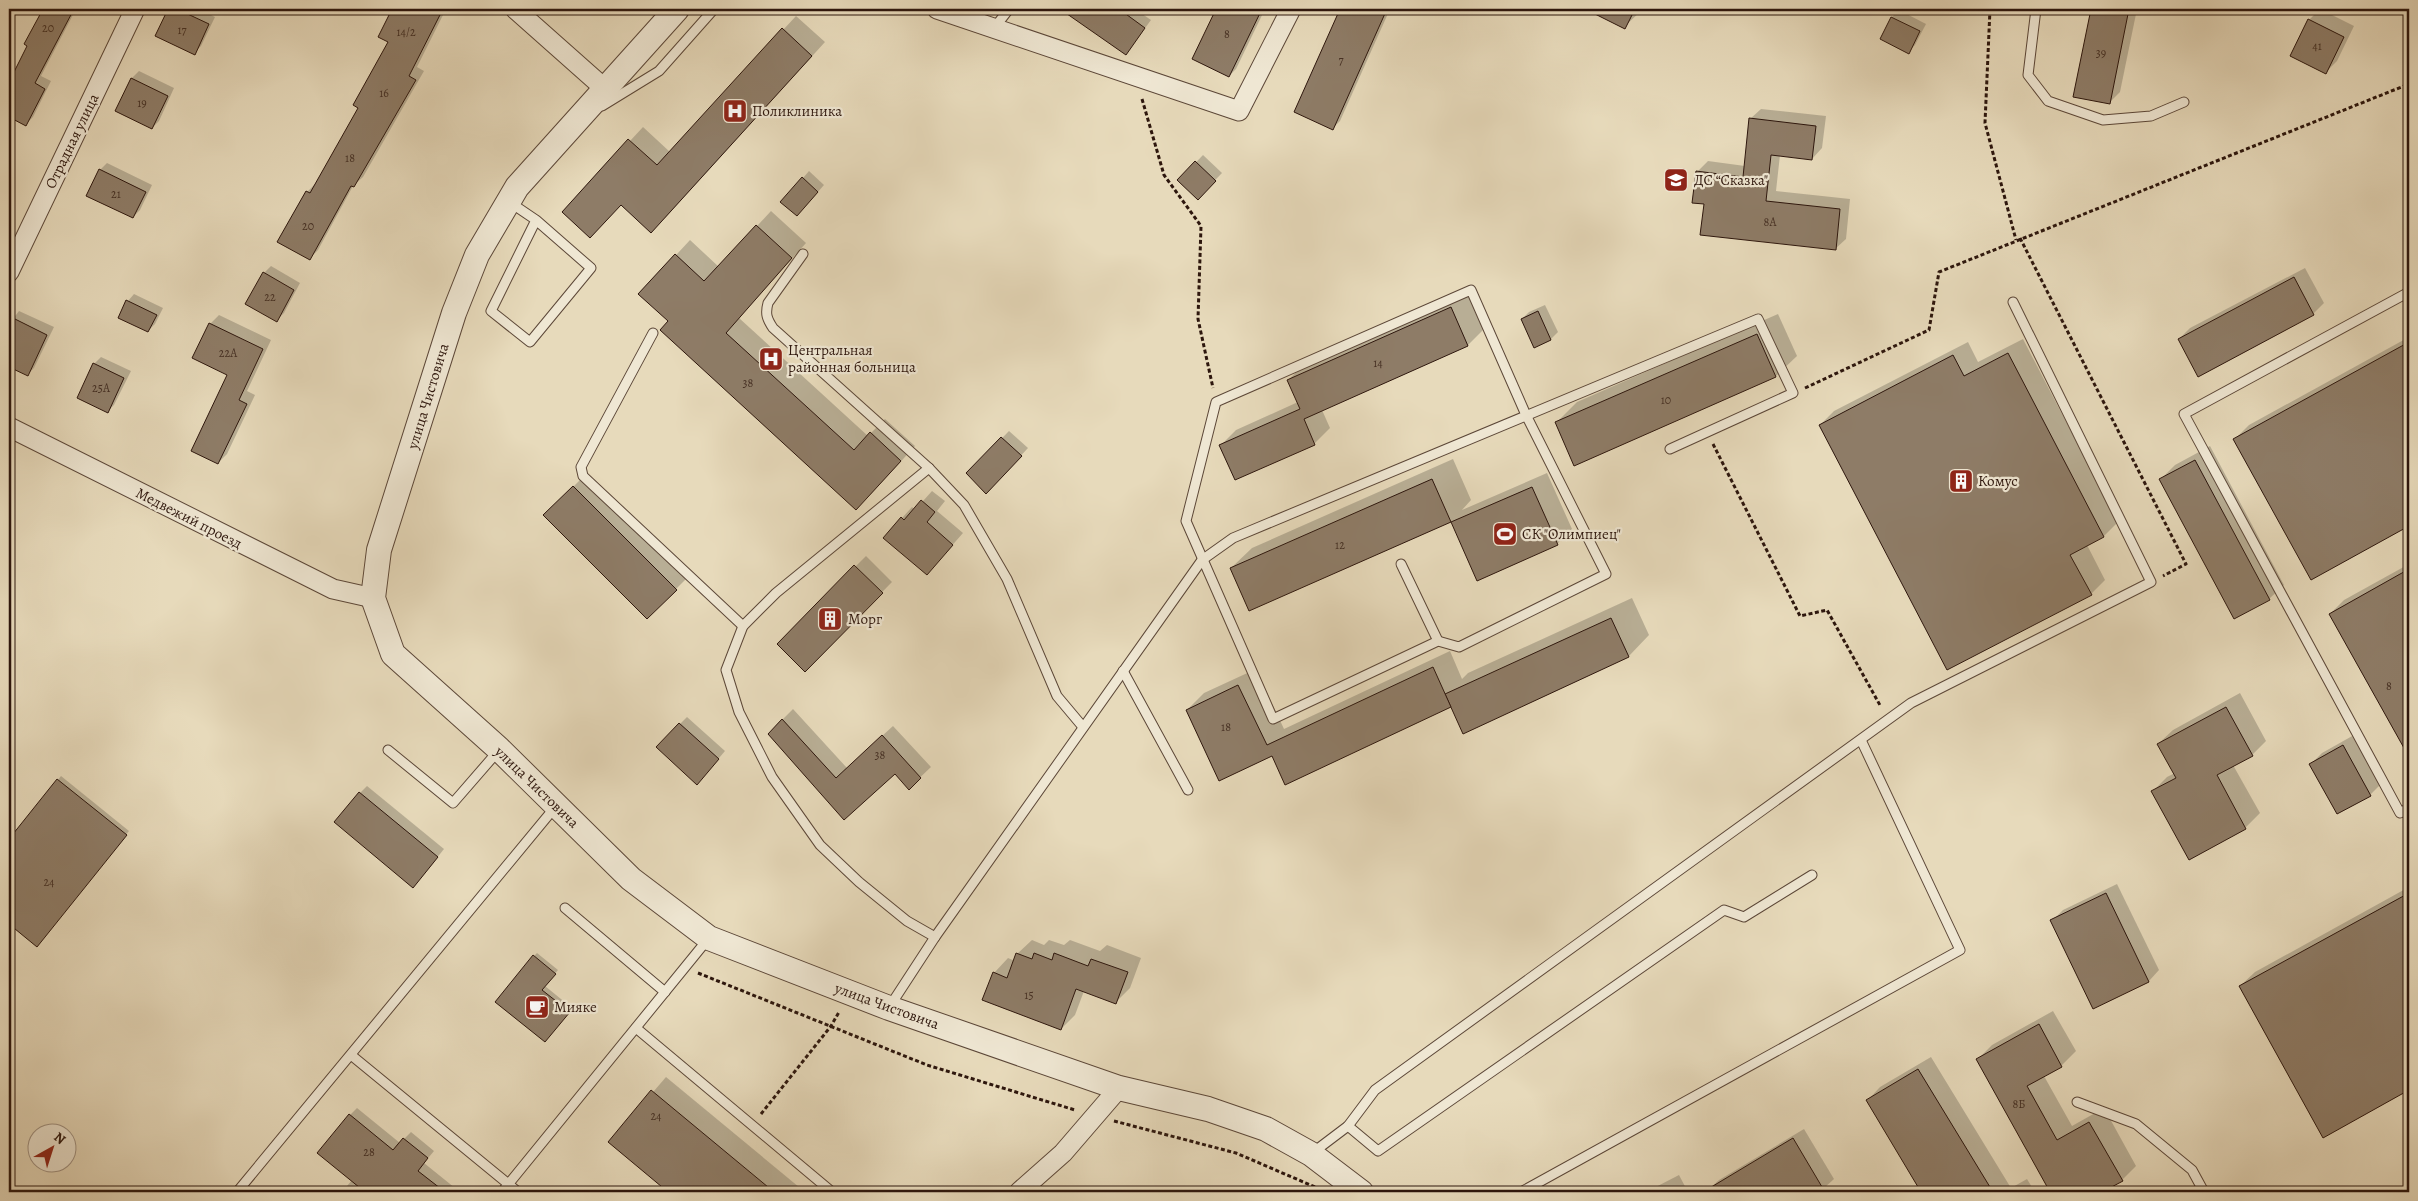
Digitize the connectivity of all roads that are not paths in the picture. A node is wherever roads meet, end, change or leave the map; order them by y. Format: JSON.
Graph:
{"nodes":[{"id":1,"x":135,"y":9,"type":"edge"},
{"id":2,"x":515,"y":9,"type":"edge"},
{"id":3,"x":677,"y":9,"type":"edge"},
{"id":4,"x":714,"y":9,"type":"edge"},
{"id":5,"x":937,"y":9,"type":"edge"},
{"id":6,"x":1009,"y":9,"type":"edge"},
{"id":7,"x":1291,"y":9,"type":"edge"},
{"id":8,"x":2036,"y":9,"type":"edge"},
{"id":9,"x":995,"y":27,"type":"junction"},
{"id":10,"x":604,"y":88,"type":"junction"},
{"id":11,"x":2184,"y":102,"type":"dead end"},
{"id":12,"x":576,"y":122,"type":"junction"},
{"id":13,"x":508,"y":201,"type":"junction"},
{"id":14,"x":536,"y":220,"type":"junction"},
{"id":15,"x":803,"y":254,"type":"dead end"},
{"id":16,"x":9,"y":272,"type":"edge"},
{"id":17,"x":2409,"y":292,"type":"edge"},
{"id":18,"x":2013,"y":302,"type":"dead end"},
{"id":19,"x":653,"y":332,"type":"dead end"},
{"id":20,"x":1526,"y":415,"type":"junction"},
{"id":21,"x":9,"y":427,"type":"edge"},
{"id":22,"x":1670,"y":448,"type":"dead end"},
{"id":23,"x":929,"y":468,"type":"junction"},
{"id":24,"x":1202,"y":560,"type":"junction"},
{"id":25,"x":1401,"y":564,"type":"dead end"},
{"id":26,"x":373,"y":598,"type":"junction"},
{"id":27,"x":743,"y":626,"type":"junction"},
{"id":28,"x":1438,"y":641,"type":"junction"},
{"id":29,"x":1123,"y":671,"type":"junction"},
{"id":30,"x":1083,"y":727,"type":"junction"},
{"id":31,"x":1861,"y":740,"type":"junction"},
{"id":32,"x":388,"y":750,"type":"dead end"},
{"id":33,"x":499,"y":750,"type":"junction"},
{"id":34,"x":1188,"y":790,"type":"dead end"},
{"id":35,"x":556,"y":806,"type":"junction"},
{"id":36,"x":2409,"y":808,"type":"edge"},
{"id":37,"x":1812,"y":875,"type":"dead end"},
{"id":38,"x":565,"y":908,"type":"dead end"},
{"id":39,"x":936,"y":937,"type":"junction"},
{"id":40,"x":709,"y":938,"type":"junction"},
{"id":41,"x":665,"y":992,"type":"junction"},
{"id":42,"x":888,"y":1008,"type":"junction"},
{"id":43,"x":636,"y":1028,"type":"junction"},
{"id":44,"x":351,"y":1055,"type":"junction"},
{"id":45,"x":1119,"y":1088,"type":"junction"},
{"id":46,"x":2078,"y":1102,"type":"dead end"},
{"id":47,"x":1348,"y":1126,"type":"junction"},
{"id":48,"x":1311,"y":1154,"type":"junction"},
{"id":49,"x":508,"y":1184,"type":"junction"},
{"id":50,"x":237,"y":1192,"type":"edge"},
{"id":51,"x":502,"y":1192,"type":"edge"},
{"id":52,"x":518,"y":1192,"type":"edge"},
{"id":53,"x":832,"y":1192,"type":"edge"},
{"id":54,"x":1019,"y":1192,"type":"edge"},
{"id":55,"x":1362,"y":1192,"type":"edge"},
{"id":56,"x":1521,"y":1192,"type":"edge"},
{"id":57,"x":2204,"y":1192,"type":"edge"}],
"edges":[{"from":1,"to":16,"type":"street","name":"Отрадная улица"},
{"from":2,"to":10,"type":"street"},
{"from":3,"to":10,"type":"street","name":"улица Чистовича"},
{"from":4,"to":12,"type":"lane"},
{"from":5,"to":9,"type":"street"},
{"from":6,"to":9,"type":"lane"},
{"from":7,"to":9,"type":"street"},
{"from":8,"to":11,"type":"lane"},
{"from":10,"to":12,"type":"street","name":"улица Чистовича"},
{"from":12,"to":13,"type":"street","name":"улица Чистовича"},
{"from":13,"to":14,"type":"lane"},
{"from":13,"to":26,"type":"street","name":"улица Чистовича"},
{"from":14,"to":14,"type":"lane"},
{"from":15,"to":23,"type":"lane"},
{"from":17,"to":36,"type":"lane"},
{"from":18,"to":31,"type":"lane"},
{"from":19,"to":27,"type":"lane"},
{"from":20,"to":22,"type":"lane"},
{"from":20,"to":24,"type":"lane"},
{"from":20,"to":24,"type":"lane"},
{"from":20,"to":28,"type":"lane"},
{"from":21,"to":26,"type":"street","name":"Медвежий проезд"},
{"from":23,"to":27,"type":"lane"},
{"from":23,"to":30,"type":"lane"},
{"from":24,"to":28,"type":"lane"},
{"from":24,"to":29,"type":"lane"},
{"from":25,"to":28,"type":"lane"},
{"from":26,"to":33,"type":"street","name":"улица Чистовича"},
{"from":27,"to":39,"type":"lane"},
{"from":29,"to":30,"type":"lane"},
{"from":29,"to":34,"type":"lane"},
{"from":30,"to":39,"type":"lane"},
{"from":31,"to":47,"type":"lane"},
{"from":31,"to":56,"type":"lane"},
{"from":32,"to":33,"type":"lane"},
{"from":33,"to":35,"type":"street","name":"улица Чистовича"},
{"from":35,"to":40,"type":"street","name":"улица Чистовича"},
{"from":35,"to":44,"type":"lane"},
{"from":37,"to":47,"type":"lane"},
{"from":38,"to":41,"type":"lane"},
{"from":39,"to":42,"type":"lane"},
{"from":40,"to":41,"type":"lane"},
{"from":40,"to":42,"type":"street","name":"улица Чистовича"},
{"from":41,"to":43,"type":"lane"},
{"from":42,"to":45,"type":"street","name":"улица Чистовича"},
{"from":43,"to":49,"type":"lane"},
{"from":43,"to":53,"type":"lane"},
{"from":44,"to":49,"type":"lane"},
{"from":44,"to":50,"type":"lane"},
{"from":45,"to":48,"type":"street","name":"улица Чистовича"},
{"from":45,"to":54,"type":"street"},
{"from":46,"to":57,"type":"lane"},
{"from":47,"to":48,"type":"lane"},
{"from":48,"to":55,"type":"street","name":"улица Чистовича"},
{"from":49,"to":51,"type":"lane"},
{"from":49,"to":52,"type":"lane"}]}
